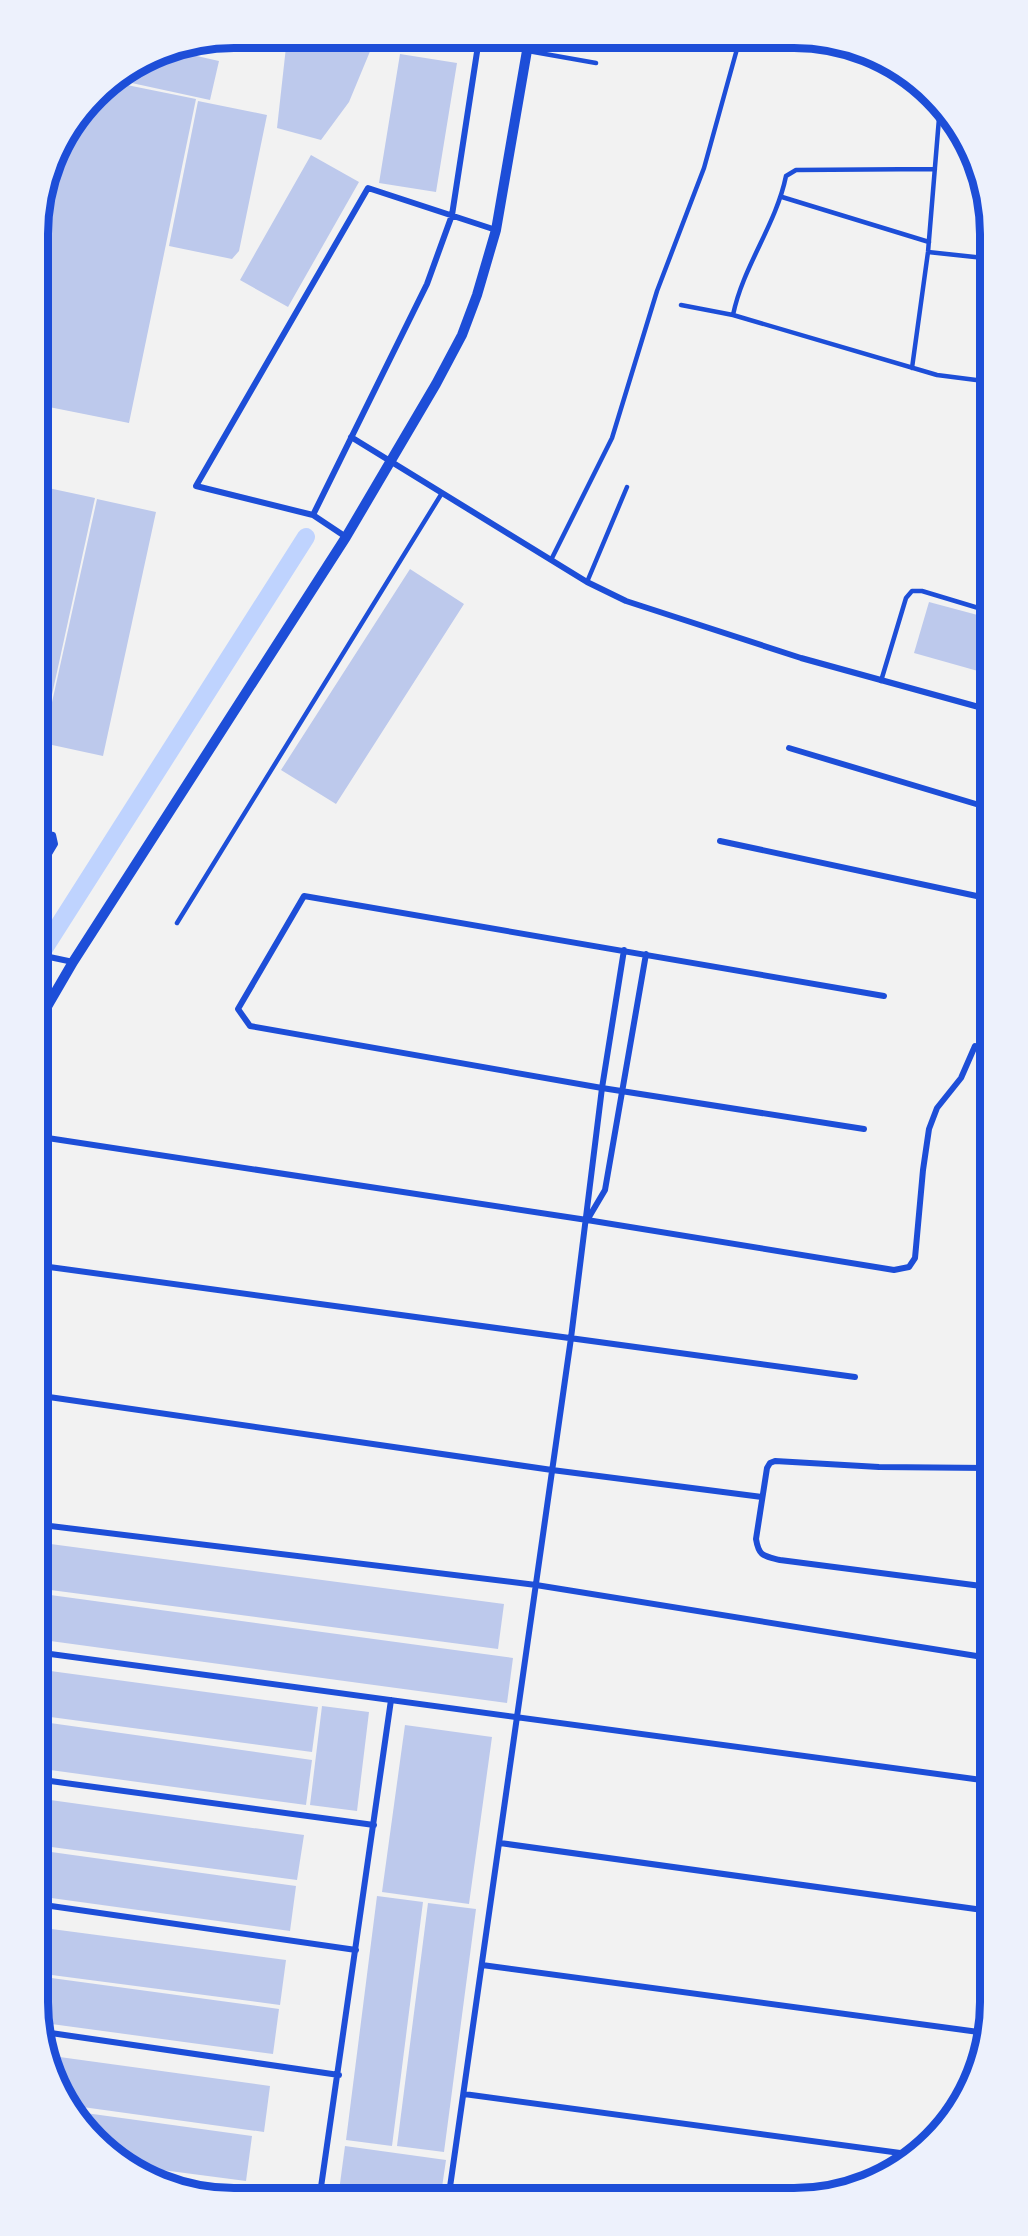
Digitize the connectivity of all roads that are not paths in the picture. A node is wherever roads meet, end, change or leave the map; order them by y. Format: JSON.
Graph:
{"nodes":[{"id":1,"x":478,"y":48,"type":"edge"},
{"id":2,"x":528,"y":48,"type":"edge"},
{"id":3,"x":739,"y":48,"type":"edge"},
{"id":4,"x":528,"y":51,"type":"junction"},
{"id":5,"x":596,"y":63,"type":"dead end"},
{"id":6,"x":939,"y":120,"type":"edge"},
{"id":7,"x":935,"y":169,"type":"junction"},
{"id":8,"x":782,"y":197,"type":"junction"},
{"id":9,"x":452,"y":215,"type":"junction"},
{"id":10,"x":496,"y":230,"type":"junction"},
{"id":11,"x":929,"y":242,"type":"junction"},
{"id":12,"x":928,"y":252,"type":"junction"},
{"id":13,"x":980,"y":258,"type":"edge"},
{"id":14,"x":681,"y":305,"type":"dead end"},
{"id":15,"x":733,"y":315,"type":"junction"},
{"id":16,"x":912,"y":368,"type":"junction"},
{"id":17,"x":980,"y":380,"type":"edge"},
{"id":18,"x":351,"y":437,"type":"junction"},
{"id":19,"x":390,"y":461,"type":"junction"},
{"id":20,"x":627,"y":487,"type":"dead end"},
{"id":21,"x":442,"y":493,"type":"junction"},
{"id":22,"x":313,"y":515,"type":"junction"},
{"id":23,"x":346,"y":537,"type":"junction"},
{"id":24,"x":551,"y":560,"type":"junction"},
{"id":25,"x":587,"y":582,"type":"junction"},
{"id":26,"x":980,"y":608,"type":"edge"},
{"id":27,"x":881,"y":682,"type":"junction"},
{"id":28,"x":980,"y":707,"type":"edge"},
{"id":29,"x":789,"y":748,"type":"dead end"},
{"id":30,"x":980,"y":805,"type":"edge"},
{"id":31,"x":48,"y":834,"type":"edge"},
{"id":32,"x":720,"y":841,"type":"dead end"},
{"id":33,"x":48,"y":856,"type":"edge"},
{"id":34,"x":980,"y":897,"type":"edge"},
{"id":35,"x":177,"y":923,"type":"dead end"},
{"id":36,"x":624,"y":950,"type":"junction"},
{"id":37,"x":646,"y":954,"type":"junction"},
{"id":38,"x":48,"y":957,"type":"edge"},
{"id":39,"x":73,"y":962,"type":"junction"},
{"id":40,"x":884,"y":996,"type":"dead end"},
{"id":41,"x":48,"y":1005,"type":"edge"},
{"id":42,"x":975,"y":1046,"type":"dead end"},
{"id":43,"x":602,"y":1088,"type":"junction"},
{"id":44,"x":622,"y":1091,"type":"junction"},
{"id":45,"x":864,"y":1129,"type":"dead end"},
{"id":46,"x":48,"y":1138,"type":"edge"},
{"id":47,"x":587,"y":1220,"type":"junction"},
{"id":48,"x":48,"y":1267,"type":"edge"},
{"id":49,"x":571,"y":1338,"type":"junction"},
{"id":50,"x":855,"y":1377,"type":"dead end"},
{"id":51,"x":48,"y":1397,"type":"edge"},
{"id":52,"x":980,"y":1468,"type":"edge"},
{"id":53,"x":552,"y":1470,"type":"junction"},
{"id":54,"x":762,"y":1497,"type":"junction"},
{"id":55,"x":48,"y":1526,"type":"edge"},
{"id":56,"x":536,"y":1585,"type":"junction"},
{"id":57,"x":980,"y":1586,"type":"edge"},
{"id":58,"x":48,"y":1654,"type":"edge"},
{"id":59,"x":980,"y":1657,"type":"edge"},
{"id":60,"x":391,"y":1700,"type":"junction"},
{"id":61,"x":518,"y":1717,"type":"junction"},
{"id":62,"x":980,"y":1780,"type":"edge"},
{"id":63,"x":48,"y":1781,"type":"edge"},
{"id":64,"x":374,"y":1826,"type":"junction"},
{"id":65,"x":500,"y":1842,"type":"junction"},
{"id":66,"x":48,"y":1906,"type":"edge"},
{"id":67,"x":980,"y":1910,"type":"edge"},
{"id":68,"x":356,"y":1950,"type":"junction"},
{"id":69,"x":482,"y":1965,"type":"junction"},
{"id":70,"x":977,"y":2032,"type":"edge"},
{"id":71,"x":51,"y":2033,"type":"edge"},
{"id":72,"x":339,"y":2075,"type":"junction"},
{"id":73,"x":464,"y":2094,"type":"junction"},
{"id":74,"x":902,"y":2153,"type":"edge"},
{"id":75,"x":322,"y":2188,"type":"edge"},
{"id":76,"x":450,"y":2188,"type":"edge"}],
"edges":[{"from":1,"to":9,"type":"street"},
{"from":2,"to":4,"type":"street"},
{"from":3,"to":24,"type":"lane"},
{"from":4,"to":5,"type":"lane"},
{"from":4,"to":10,"type":"street"},
{"from":6,"to":7,"type":"lane"},
{"from":7,"to":8,"type":"lane"},
{"from":7,"to":11,"type":"lane"},
{"from":8,"to":11,"type":"lane"},
{"from":8,"to":15,"type":"lane"},
{"from":9,"to":10,"type":"street"},
{"from":9,"to":18,"type":"street"},
{"from":9,"to":22,"type":"street"},
{"from":10,"to":19,"type":"street"},
{"from":11,"to":12,"type":"lane"},
{"from":12,"to":13,"type":"lane"},
{"from":12,"to":16,"type":"lane"},
{"from":14,"to":15,"type":"lane"},
{"from":15,"to":16,"type":"lane"},
{"from":16,"to":17,"type":"lane"},
{"from":18,"to":19,"type":"street"},
{"from":18,"to":22,"type":"street"},
{"from":19,"to":21,"type":"street"},
{"from":19,"to":23,"type":"street"},
{"from":20,"to":25,"type":"lane"},
{"from":21,"to":24,"type":"street"},
{"from":21,"to":35,"type":"lane"},
{"from":22,"to":23,"type":"street"},
{"from":23,"to":39,"type":"street"},
{"from":24,"to":25,"type":"street"},
{"from":25,"to":27,"type":"street"},
{"from":26,"to":27,"type":"lane"},
{"from":27,"to":28,"type":"street"},
{"from":29,"to":30,"type":"street"},
{"from":31,"to":33,"type":"street"},
{"from":32,"to":34,"type":"street"},
{"from":36,"to":37,"type":"street"},
{"from":36,"to":43,"type":"street"},
{"from":36,"to":43,"type":"street"},
{"from":37,"to":40,"type":"street"},
{"from":37,"to":44,"type":"street"},
{"from":38,"to":39,"type":"street"},
{"from":39,"to":41,"type":"street"},
{"from":42,"to":47,"type":"street"},
{"from":43,"to":44,"type":"street"},
{"from":43,"to":47,"type":"street"},
{"from":44,"to":45,"type":"street"},
{"from":44,"to":47,"type":"street"},
{"from":46,"to":47,"type":"street"},
{"from":47,"to":49,"type":"street"},
{"from":48,"to":49,"type":"street"},
{"from":49,"to":50,"type":"street"},
{"from":49,"to":53,"type":"street"},
{"from":51,"to":53,"type":"street"},
{"from":52,"to":54,"type":"street"},
{"from":53,"to":54,"type":"street"},
{"from":53,"to":56,"type":"street"},
{"from":54,"to":57,"type":"street"},
{"from":55,"to":56,"type":"street"},
{"from":56,"to":59,"type":"street"},
{"from":56,"to":61,"type":"street"},
{"from":58,"to":60,"type":"street"},
{"from":60,"to":61,"type":"street"},
{"from":60,"to":64,"type":"street"},
{"from":61,"to":62,"type":"street"},
{"from":61,"to":65,"type":"street"},
{"from":63,"to":64,"type":"street"},
{"from":64,"to":68,"type":"street"},
{"from":65,"to":67,"type":"street"},
{"from":65,"to":69,"type":"street"},
{"from":66,"to":68,"type":"street"},
{"from":68,"to":72,"type":"street"},
{"from":69,"to":70,"type":"street"},
{"from":69,"to":73,"type":"street"},
{"from":71,"to":72,"type":"street"},
{"from":72,"to":75,"type":"street"},
{"from":73,"to":74,"type":"street"},
{"from":73,"to":76,"type":"street"}]}
